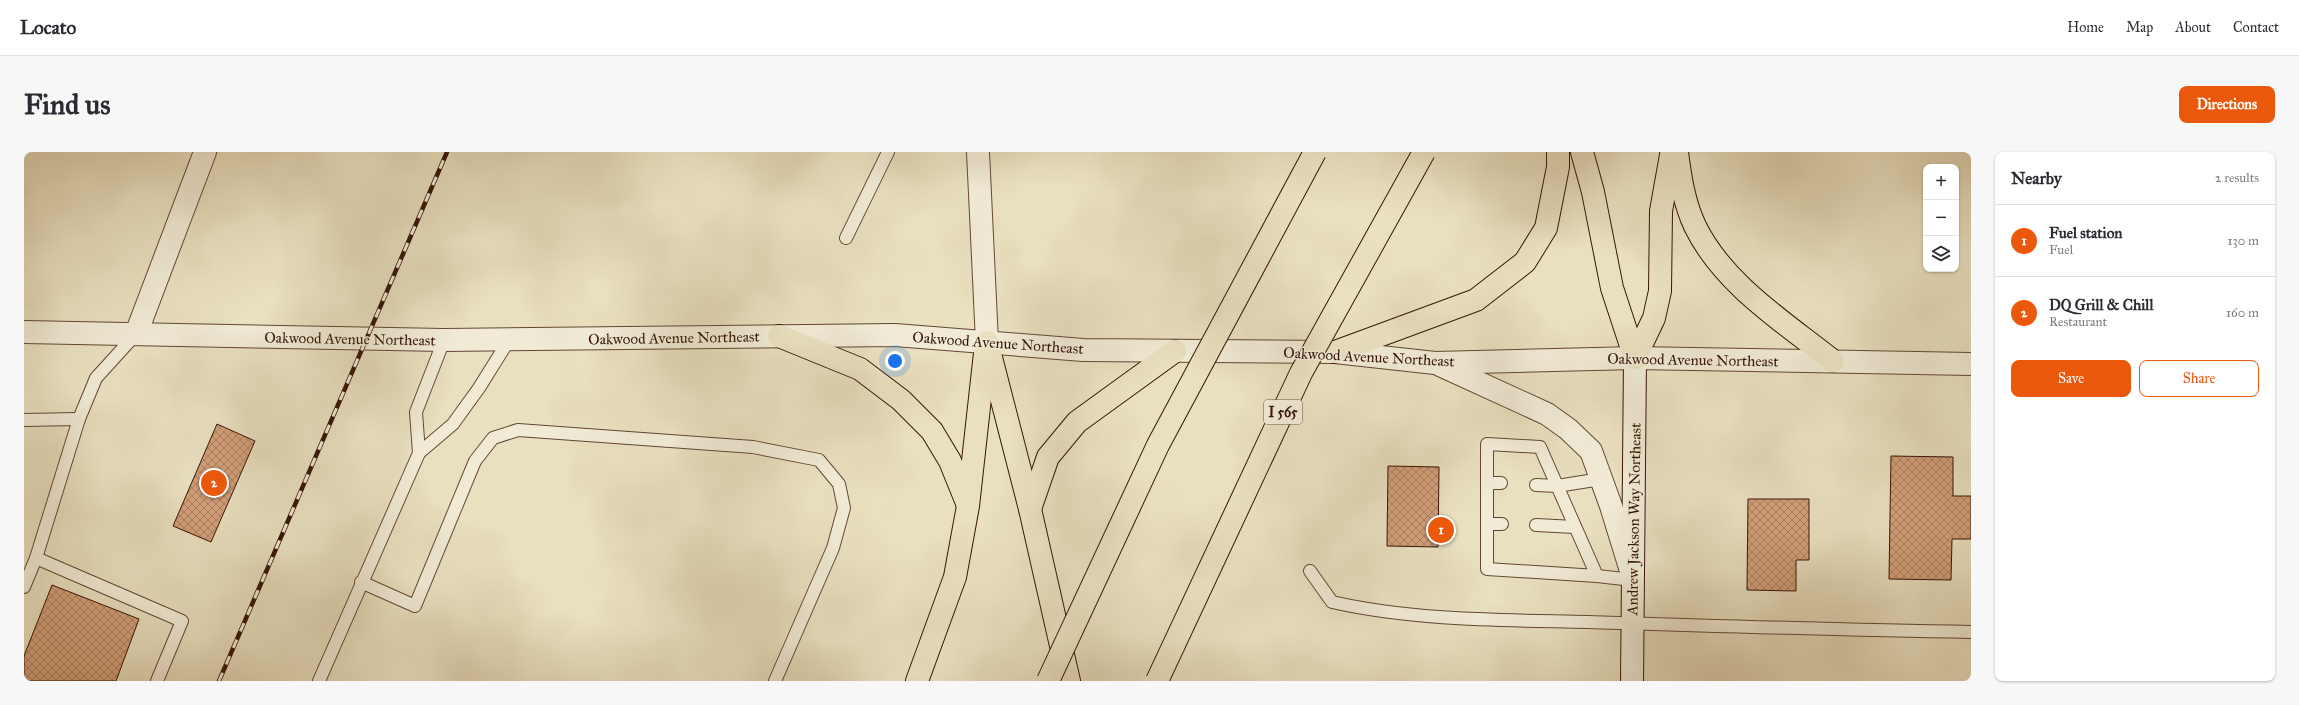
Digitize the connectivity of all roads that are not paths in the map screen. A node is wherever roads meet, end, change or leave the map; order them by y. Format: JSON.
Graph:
{"nodes":[{"id":1,"x":205,"y":152,"type":"edge"},
{"id":2,"x":888,"y":152,"type":"edge"},
{"id":3,"x":978,"y":152,"type":"edge"},
{"id":4,"x":1315,"y":152,"type":"edge"},
{"id":5,"x":1424,"y":152,"type":"edge"},
{"id":6,"x":1558,"y":152,"type":"edge"},
{"id":7,"x":1582,"y":152,"type":"edge"},
{"id":8,"x":1672,"y":152,"type":"edge"},
{"id":9,"x":1677,"y":152,"type":"edge"},
{"id":10,"x":846,"y":238,"type":"dead end"},
{"id":11,"x":24,"y":332,"type":"edge"},
{"id":12,"x":136,"y":334,"type":"junction"},
{"id":13,"x":779,"y":336,"type":"junction"},
{"id":14,"x":444,"y":340,"type":"junction"},
{"id":15,"x":509,"y":340,"type":"junction"},
{"id":16,"x":987,"y":342,"type":"junction"},
{"id":17,"x":1174,"y":351,"type":"junction"},
{"id":18,"x":1335,"y":352,"type":"junction"},
{"id":19,"x":1635,"y":358,"type":"junction"},
{"id":20,"x":1833,"y":361,"type":"junction"},
{"id":21,"x":1435,"y":363,"type":"junction"},
{"id":22,"x":1971,"y":364,"type":"edge"},
{"id":23,"x":79,"y":418,"type":"junction"},
{"id":24,"x":24,"y":420,"type":"edge"},
{"id":25,"x":418,"y":453,"type":"junction"},
{"id":26,"x":1601,"y":478,"type":"junction"},
{"id":27,"x":1487,"y":483,"type":"junction"},
{"id":28,"x":1501,"y":483,"type":"dead end"},
{"id":29,"x":1536,"y":485,"type":"dead end"},
{"id":30,"x":1557,"y":486,"type":"junction"},
{"id":31,"x":968,"y":506,"type":"junction"},
{"id":32,"x":1030,"y":509,"type":"junction"},
{"id":33,"x":1487,"y":524,"type":"junction"},
{"id":34,"x":1502,"y":524,"type":"dead end"},
{"id":35,"x":1536,"y":525,"type":"dead end"},
{"id":36,"x":1575,"y":527,"type":"junction"},
{"id":37,"x":36,"y":558,"type":"junction"},
{"id":38,"x":1310,"y":571,"type":"dead end"},
{"id":39,"x":1596,"y":576,"type":"junction"},
{"id":40,"x":1634,"y":580,"type":"junction"},
{"id":41,"x":361,"y":582,"type":"junction"},
{"id":42,"x":24,"y":587,"type":"edge"},
{"id":43,"x":1633,"y":624,"type":"junction"},
{"id":44,"x":1971,"y":632,"type":"edge"},
{"id":45,"x":157,"y":681,"type":"edge"},
{"id":46,"x":319,"y":681,"type":"edge"},
{"id":47,"x":775,"y":681,"type":"edge"},
{"id":48,"x":917,"y":681,"type":"edge"},
{"id":49,"x":1048,"y":681,"type":"edge"},
{"id":50,"x":1069,"y":681,"type":"edge"},
{"id":51,"x":1157,"y":681,"type":"edge"},
{"id":52,"x":1632,"y":681,"type":"edge"}],
"edges":[{"from":1,"to":12,"type":"street"},
{"from":2,"to":10,"type":"lane"},
{"from":3,"to":16,"type":"street"},
{"from":4,"to":49,"type":"highway","bridge":true},
{"from":5,"to":51,"type":"highway","number":"I 565","bridge":true},
{"from":6,"to":18,"type":"highway"},
{"from":7,"to":19,"type":"highway"},
{"from":8,"to":19,"type":"highway"},
{"from":9,"to":20,"type":"highway"},
{"from":11,"to":12,"type":"street","name":"Oakwood Avenue Northeast"},
{"from":12,"to":14,"type":"street","name":"Oakwood Avenue Northeast"},
{"from":12,"to":23,"type":"lane"},
{"from":13,"to":15,"type":"street","name":"Oakwood Avenue Northeast"},
{"from":13,"to":16,"type":"street","name":"Oakwood Avenue Northeast"},
{"from":13,"to":31,"type":"highway"},
{"from":14,"to":15,"type":"street","name":"Oakwood Avenue Northeast"},
{"from":14,"to":25,"type":"lane"},
{"from":15,"to":25,"type":"lane"},
{"from":16,"to":17,"type":"street","name":"Oakwood Avenue Northeast"},
{"from":16,"to":31,"type":"highway"},
{"from":16,"to":32,"type":"highway"},
{"from":17,"to":18,"type":"street","name":"Oakwood Avenue Northeast"},
{"from":17,"to":32,"type":"highway"},
{"from":18,"to":21,"type":"street","name":"Oakwood Avenue Northeast"},
{"from":19,"to":20,"type":"street","name":"Oakwood Avenue Northeast"},
{"from":19,"to":21,"type":"street","name":"Oakwood Avenue Northeast"},
{"from":19,"to":40,"type":"street","name":"Andrew Jackson Way Northeast"},
{"from":20,"to":22,"type":"street","name":"Oakwood Avenue Northeast"},
{"from":21,"to":26,"type":"street"},
{"from":23,"to":24,"type":"lane"},
{"from":23,"to":37,"type":"lane"},
{"from":25,"to":41,"type":"lane"},
{"from":26,"to":30,"type":"lane"},
{"from":26,"to":40,"type":"street"},
{"from":27,"to":28,"type":"lane"},
{"from":27,"to":30,"type":"lane"},
{"from":27,"to":33,"type":"lane"},
{"from":29,"to":30,"type":"lane"},
{"from":30,"to":36,"type":"lane"},
{"from":31,"to":48,"type":"highway"},
{"from":32,"to":50,"type":"highway"},
{"from":33,"to":34,"type":"lane"},
{"from":33,"to":39,"type":"lane"},
{"from":35,"to":36,"type":"lane"},
{"from":36,"to":39,"type":"lane"},
{"from":37,"to":42,"type":"lane"},
{"from":37,"to":45,"type":"lane"},
{"from":38,"to":43,"type":"lane"},
{"from":39,"to":40,"type":"lane"},
{"from":40,"to":43,"type":"street","name":"Andrew Jackson Way Northeast"},
{"from":41,"to":46,"type":"lane"},
{"from":41,"to":47,"type":"lane"},
{"from":43,"to":44,"type":"lane"},
{"from":43,"to":52,"type":"street","name":"Andrew Jackson Way Northeast"}]}
